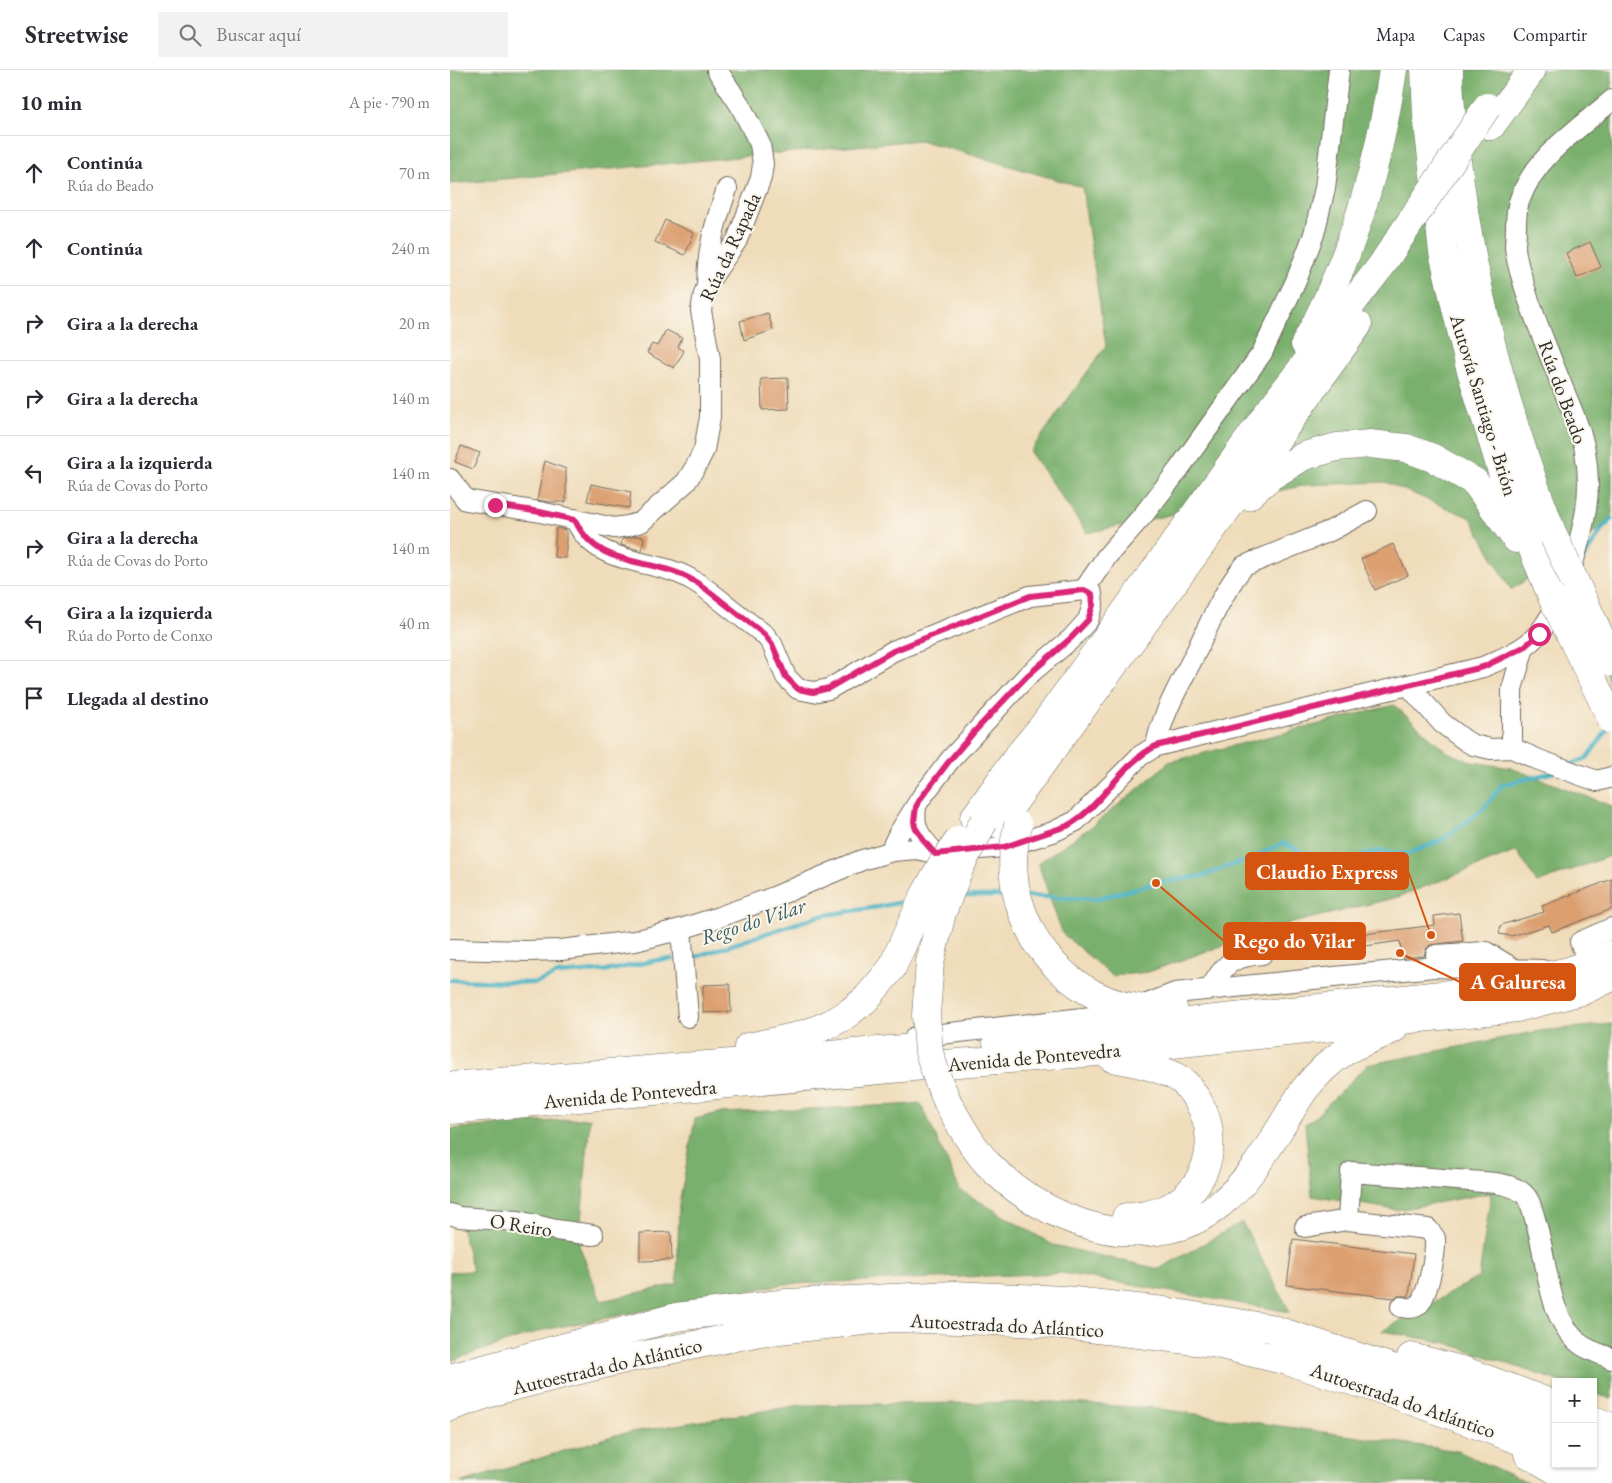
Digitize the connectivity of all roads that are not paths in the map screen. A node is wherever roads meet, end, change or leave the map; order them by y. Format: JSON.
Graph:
{"nodes":[{"id":1,"x":717,"y":70,"type":"edge"},
{"id":2,"x":1339,"y":70,"type":"edge"},
{"id":3,"x":1393,"y":70,"type":"edge"},
{"id":4,"x":1425,"y":70,"type":"edge"},
{"id":5,"x":1449,"y":70,"type":"edge"},
{"id":6,"x":1514,"y":70,"type":"edge"},
{"id":7,"x":1532,"y":70,"type":"edge"},
{"id":8,"x":1612,"y":100,"type":"edge"},
{"id":9,"x":1489,"y":117,"type":"junction"},
{"id":10,"x":727,"y":189,"type":"dead end"},
{"id":11,"x":1386,"y":272,"type":"junction"},
{"id":12,"x":706,"y":288,"type":"junction"},
{"id":13,"x":1272,"y":407,"type":"junction"},
{"id":14,"x":450,"y":480,"type":"edge"},
{"id":15,"x":1367,"y":511,"type":"dead end"},
{"id":16,"x":1220,"y":519,"type":"junction"},
{"id":17,"x":575,"y":520,"type":"junction"},
{"id":18,"x":1537,"y":568,"type":"junction"},
{"id":19,"x":1084,"y":590,"type":"junction"},
{"id":20,"x":1524,"y":647,"type":"junction"},
{"id":21,"x":1612,"y":662,"type":"edge"},
{"id":22,"x":1483,"y":667,"type":"junction"},
{"id":23,"x":1408,"y":685,"type":"junction"},
{"id":24,"x":1512,"y":689,"type":"junction"},
{"id":25,"x":1612,"y":720,"type":"edge"},
{"id":26,"x":1048,"y":738,"type":"junction"},
{"id":27,"x":1156,"y":746,"type":"junction"},
{"id":28,"x":1512,"y":748,"type":"junction"},
{"id":29,"x":1612,"y":777,"type":"edge"},
{"id":30,"x":916,"y":807,"type":"junction"},
{"id":31,"x":994,"y":822,"type":"junction"},
{"id":32,"x":893,"y":851,"type":"junction"},
{"id":33,"x":935,"y":854,"type":"junction"},
{"id":34,"x":1612,"y":928,"type":"edge"},
{"id":35,"x":681,"y":929,"type":"junction"},
{"id":36,"x":450,"y":949,"type":"edge"},
{"id":37,"x":1262,"y":954,"type":"dead end"},
{"id":38,"x":1590,"y":963,"type":"edge"},
{"id":39,"x":1612,"y":977,"type":"edge"},
{"id":40,"x":1210,"y":990,"type":"junction"},
{"id":41,"x":1137,"y":1008,"type":"junction"},
{"id":42,"x":1267,"y":1013,"type":"junction"},
{"id":43,"x":688,"y":1017,"type":"dead end"},
{"id":44,"x":1412,"y":1019,"type":"junction"},
{"id":45,"x":734,"y":1050,"type":"junction"},
{"id":46,"x":1086,"y":1053,"type":"junction"},
{"id":47,"x":568,"y":1076,"type":"junction"},
{"id":48,"x":450,"y":1086,"type":"edge"},
{"id":49,"x":955,"y":1100,"type":"junction"},
{"id":50,"x":450,"y":1110,"type":"edge"},
{"id":51,"x":450,"y":1214,"type":"edge"},
{"id":52,"x":1348,"y":1220,"type":"junction"},
{"id":53,"x":1305,"y":1227,"type":"dead end"},
{"id":54,"x":592,"y":1235,"type":"dead end"},
{"id":55,"x":1402,"y":1307,"type":"dead end"},
{"id":56,"x":1270,"y":1328,"type":"junction"},
{"id":57,"x":1612,"y":1358,"type":"edge"},
{"id":58,"x":450,"y":1378,"type":"edge"},
{"id":59,"x":1552,"y":1404,"type":"edge"},
{"id":60,"x":450,"y":1407,"type":"edge"},
{"id":61,"x":1597,"y":1421,"type":"edge"},
{"id":62,"x":1477,"y":1424,"type":"junction"},
{"id":63,"x":1552,"y":1426,"type":"edge"},
{"id":64,"x":1612,"y":1427,"type":"edge"},
{"id":65,"x":1597,"y":1443,"type":"edge"},
{"id":66,"x":1612,"y":1449,"type":"edge"},
{"id":67,"x":1552,"y":1452,"type":"edge"},
{"id":68,"x":1593,"y":1468,"type":"edge"},
{"id":69,"x":1612,"y":1476,"type":"edge"},
{"id":70,"x":1578,"y":1483,"type":"edge"}],
"edges":[{"from":1,"to":12,"type":"street","name":"Rúa da Rapada"},
{"from":2,"to":19,"type":"street"},
{"from":3,"to":13,"type":"highway"},
{"from":4,"to":18,"type":"highway","name":"Autovía Santiago - Brión"},
{"from":5,"to":21,"type":"highway","name":"Autovía Santiago - Brión","bridge":true},
{"from":6,"to":9,"type":"highway"},
{"from":7,"to":9,"type":"highway"},
{"from":8,"to":20,"type":"street","name":"Rúa do Beado"},
{"from":9,"to":11,"type":"highway","bridge":true},
{"from":10,"to":12,"type":"street"},
{"from":11,"to":13,"type":"highway"},
{"from":11,"to":16,"type":"highway"},
{"from":12,"to":17,"type":"street","name":"Rúa da Rapada"},
{"from":13,"to":26,"type":"highway"},
{"from":14,"to":17,"type":"street","name":"Rúa da Rapada"},
{"from":15,"to":27,"type":"street"},
{"from":16,"to":18,"type":"highway"},
{"from":16,"to":26,"type":"highway"},
{"from":17,"to":19,"type":"street"},
{"from":18,"to":25,"type":"highway","name":"Autovía Santiago - Brión","bridge":true},
{"from":19,"to":30,"type":"street"},
{"from":20,"to":22,"type":"street","name":"Rúa do Beado"},
{"from":20,"to":24,"type":"street"},
{"from":22,"to":23,"type":"street","name":"Rúa do Beado"},
{"from":22,"to":24,"type":"street"},
{"from":23,"to":27,"type":"street","name":"Rúa do Beado"},
{"from":23,"to":28,"type":"street"},
{"from":24,"to":28,"type":"street"},
{"from":26,"to":31,"type":"highway"},
{"from":26,"to":31,"type":"highway"},
{"from":27,"to":33,"type":"street"},
{"from":28,"to":29,"type":"street"},
{"from":30,"to":32,"type":"street"},
{"from":30,"to":33,"type":"street"},
{"from":31,"to":41,"type":"highway","bridge":true},
{"from":31,"to":45,"type":"highway","bridge":true},
{"from":31,"to":49,"type":"highway"},
{"from":32,"to":33,"type":"street"},
{"from":32,"to":35,"type":"street"},
{"from":34,"to":38,"type":"street"},
{"from":35,"to":36,"type":"street"},
{"from":35,"to":43,"type":"street"},
{"from":37,"to":40,"type":"street"},
{"from":38,"to":40,"type":"street"},
{"from":38,"to":42,"type":"highway","name":"Avenida de Pontevedra"},
{"from":39,"to":44,"type":"highway","name":"Avenida de Pontevedra"},
{"from":40,"to":41,"type":"street"},
{"from":41,"to":42,"type":"highway"},
{"from":41,"to":45,"type":"street"},
{"from":42,"to":47,"type":"highway","name":"Avenida de Pontevedra"},
{"from":44,"to":46,"type":"highway","name":"Avenida de Pontevedra"},
{"from":44,"to":49,"type":"highway"},
{"from":45,"to":47,"type":"highway"},
{"from":46,"to":49,"type":"highway"},
{"from":46,"to":50,"type":"highway","name":"Avenida de Pontevedra"},
{"from":47,"to":48,"type":"highway","name":"Avenida de Pontevedra"},
{"from":51,"to":54,"type":"street","name":"O Reiro"},
{"from":52,"to":53,"type":"street"},
{"from":52,"to":55,"type":"street"},
{"from":52,"to":57,"type":"street"},
{"from":56,"to":58,"type":"highway","name":"Autoestrada do Atlántico"},
{"from":56,"to":59,"type":"highway"},
{"from":56,"to":63,"type":"highway","name":"Autoestrada do Atlántico"},
{"from":60,"to":62,"type":"highway","name":"Autoestrada do Atlántico"},
{"from":61,"to":64,"type":"highway"},
{"from":62,"to":67,"type":"highway","name":"Autoestrada do Atlántico"},
{"from":62,"to":70,"type":"highway"},
{"from":65,"to":66,"type":"highway"},
{"from":68,"to":69,"type":"highway"}]}
